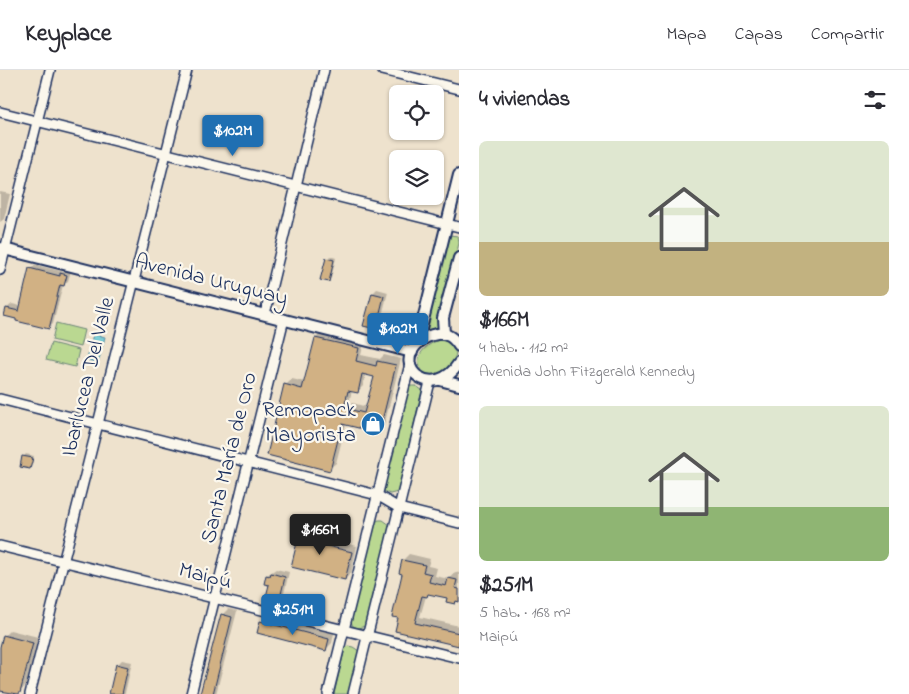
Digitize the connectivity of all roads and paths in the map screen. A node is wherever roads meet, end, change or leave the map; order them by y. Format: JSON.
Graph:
{"nodes":[{"id":1,"x":50,"y":70,"type":"edge"},
{"id":2,"x":187,"y":70,"type":"edge"},
{"id":3,"x":324,"y":70,"type":"edge"},
{"id":4,"x":382,"y":70,"type":"edge"},
{"id":5,"x":459,"y":89,"type":"edge"},
{"id":6,"x":0,"y":112,"type":"edge"},
{"id":7,"x":36,"y":121,"type":"junction"},
{"id":8,"x":166,"y":152,"type":"junction"},
{"id":9,"x":459,"y":175,"type":"edge"},
{"id":10,"x":295,"y":184,"type":"junction"},
{"id":11,"x":447,"y":224,"type":"junction"},
{"id":12,"x":459,"y":226,"type":"edge"},
{"id":13,"x":3,"y":248,"type":"edge"},
{"id":14,"x":459,"y":258,"type":"edge"},
{"id":15,"x":0,"y":270,"type":"edge"},
{"id":16,"x":133,"y":281,"type":"junction"},
{"id":17,"x":265,"y":314,"type":"junction"},
{"id":18,"x":284,"y":319,"type":"junction"},
{"id":19,"x":459,"y":330,"type":"edge"},
{"id":20,"x":446,"y":334,"type":"junction"},
{"id":21,"x":459,"y":346,"type":"edge"},
{"id":22,"x":414,"y":348,"type":"junction"},
{"id":23,"x":410,"y":364,"type":"junction"},
{"id":24,"x":459,"y":364,"type":"edge"},
{"id":25,"x":435,"y":381,"type":"junction"},
{"id":26,"x":459,"y":385,"type":"edge"},
{"id":27,"x":0,"y":399,"type":"edge"},
{"id":28,"x":97,"y":424,"type":"junction"},
{"id":29,"x":248,"y":463,"type":"junction"},
{"id":30,"x":378,"y":495,"type":"junction"},
{"id":31,"x":399,"y":508,"type":"junction"},
{"id":32,"x":459,"y":523,"type":"edge"},
{"id":33,"x":0,"y":546,"type":"edge"},
{"id":34,"x":62,"y":561,"type":"junction"},
{"id":35,"x":214,"y":599,"type":"junction"},
{"id":36,"x":343,"y":631,"type":"junction"},
{"id":37,"x":367,"y":637,"type":"junction"},
{"id":38,"x":459,"y":658,"type":"edge"},
{"id":39,"x":30,"y":694,"type":"edge"},
{"id":40,"x":190,"y":694,"type":"edge"},
{"id":41,"x":328,"y":694,"type":"edge"},
{"id":42,"x":353,"y":694,"type":"edge"}],
"edges":[{"from":1,"to":7,"type":"street"},
{"from":2,"to":8,"type":"street","name":"Ibarlucea Del Valle"},
{"from":3,"to":10,"type":"street"},
{"from":4,"to":5,"type":"street"},
{"from":6,"to":7,"type":"street"},
{"from":7,"to":8,"type":"street"},
{"from":7,"to":13,"type":"street"},
{"from":8,"to":10,"type":"street"},
{"from":8,"to":16,"type":"street","name":"Ibarlucea Del Valle"},
{"from":9,"to":11,"type":"street"},
{"from":10,"to":11,"type":"street"},
{"from":10,"to":17,"type":"street"},
{"from":11,"to":12,"type":"street"},
{"from":11,"to":22,"type":"street"},
{"from":13,"to":15,"type":"street"},
{"from":13,"to":16,"type":"street","name":"Avenida Uruguay"},
{"from":14,"to":20,"type":"street"},
{"from":16,"to":17,"type":"street","name":"Avenida Uruguay"},
{"from":16,"to":28,"type":"street","name":"Ibarlucea Del Valle"},
{"from":17,"to":18,"type":"street","name":"Avenida Uruguay"},
{"from":18,"to":22,"type":"street","name":"Avenida Uruguay"},
{"from":18,"to":29,"type":"street","name":"Santa María de Oro"},
{"from":19,"to":20,"type":"street"},
{"from":20,"to":21,"type":"street"},
{"from":20,"to":22,"type":"street"},
{"from":22,"to":23,"type":"street"},
{"from":23,"to":25,"type":"street"},
{"from":23,"to":30,"type":"street"},
{"from":24,"to":25,"type":"street"},
{"from":25,"to":26,"type":"street"},
{"from":25,"to":31,"type":"street"},
{"from":27,"to":28,"type":"street"},
{"from":28,"to":29,"type":"street"},
{"from":28,"to":34,"type":"street","name":"Ibarlucea Del Valle"},
{"from":29,"to":30,"type":"street"},
{"from":29,"to":35,"type":"street","name":"Santa María de Oro"},
{"from":30,"to":31,"type":"street"},
{"from":30,"to":36,"type":"street"},
{"from":31,"to":32,"type":"street"},
{"from":31,"to":37,"type":"street"},
{"from":33,"to":34,"type":"street","name":"Maipú"},
{"from":34,"to":35,"type":"street","name":"Maipú"},
{"from":34,"to":39,"type":"street","name":"Ibarlucea Del Valle"},
{"from":35,"to":36,"type":"street","name":"Maipú"},
{"from":35,"to":40,"type":"street","name":"Santa María de Oro"},
{"from":36,"to":37,"type":"street","name":"Maipú"},
{"from":36,"to":41,"type":"street"},
{"from":37,"to":38,"type":"street","name":"Maipú"},
{"from":37,"to":42,"type":"street"}]}
